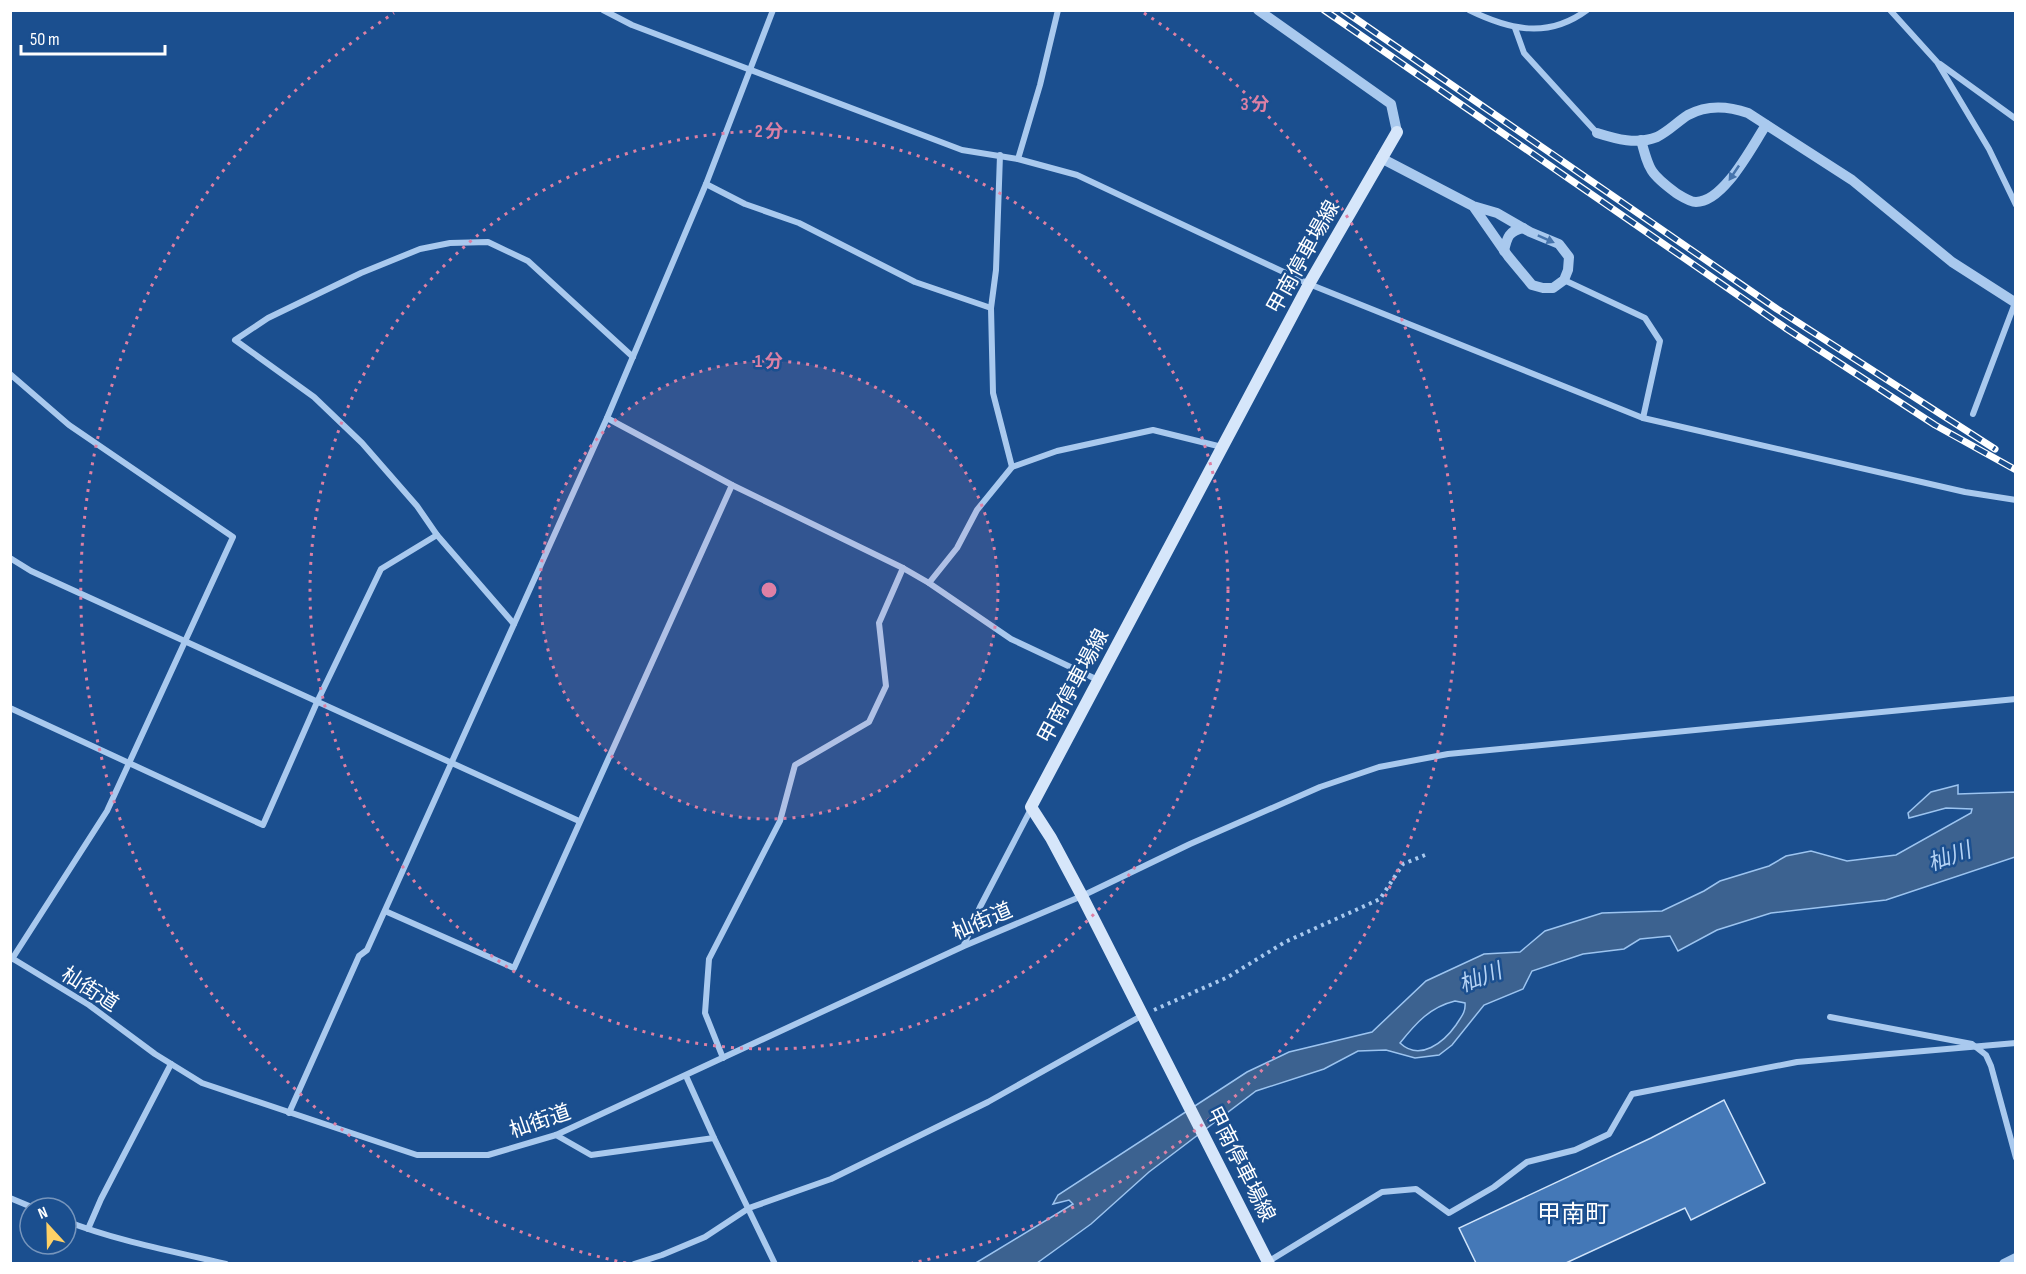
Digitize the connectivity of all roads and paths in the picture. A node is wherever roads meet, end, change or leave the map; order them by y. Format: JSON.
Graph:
{"nodes":[{"id":1,"x":603,"y":10,"type":"edge"},
{"id":2,"x":773,"y":10,"type":"edge"},
{"id":3,"x":1059,"y":10,"type":"edge"},
{"id":4,"x":1257,"y":10,"type":"edge"},
{"id":5,"x":1469,"y":10,"type":"edge"},
{"id":6,"x":1587,"y":10,"type":"edge"},
{"id":7,"x":1890,"y":10,"type":"edge"},
{"id":8,"x":1515,"y":28,"type":"junction"},
{"id":9,"x":1937,"y":62,"type":"junction"},
{"id":10,"x":749,"y":69,"type":"junction"},
{"id":11,"x":2016,"y":119,"type":"edge"},
{"id":12,"x":1766,"y":125,"type":"junction"},
{"id":13,"x":1397,"y":132,"type":"joint"},
{"id":14,"x":1597,"y":133,"type":"joint"},
{"id":15,"x":1641,"y":140,"type":"junction"},
{"id":16,"x":1000,"y":155,"type":"junction"},
{"id":17,"x":1381,"y":158,"type":"junction"},
{"id":18,"x":1018,"y":159,"type":"junction"},
{"id":19,"x":706,"y":184,"type":"junction"},
{"id":20,"x":2016,"y":205,"type":"edge"},
{"id":21,"x":1473,"y":206,"type":"junction"},
{"id":22,"x":1523,"y":228,"type":"junction"},
{"id":23,"x":1504,"y":251,"type":"junction"},
{"id":24,"x":1564,"y":280,"type":"junction"},
{"id":25,"x":1309,"y":284,"type":"junction"},
{"id":26,"x":2015,"y":303,"type":"edge"},
{"id":27,"x":991,"y":308,"type":"junction"},
{"id":28,"x":633,"y":357,"type":"junction"},
{"id":29,"x":10,"y":374,"type":"edge"},
{"id":30,"x":17,"y":380,"type":"junction"},
{"id":31,"x":10,"y":386,"type":"edge"},
{"id":32,"x":1973,"y":414,"type":"dead end"},
{"id":33,"x":607,"y":418,"type":"junction"},
{"id":34,"x":1643,"y":418,"type":"junction"},
{"id":35,"x":1222,"y":447,"type":"junction"},
{"id":36,"x":1012,"y":467,"type":"junction"},
{"id":37,"x":732,"y":485,"type":"junction"},
{"id":38,"x":2016,"y":500,"type":"edge"},
{"id":39,"x":437,"y":535,"type":"junction"},
{"id":40,"x":10,"y":558,"type":"edge"},
{"id":41,"x":903,"y":568,"type":"junction"},
{"id":42,"x":929,"y":583,"type":"junction"},
{"id":43,"x":514,"y":624,"type":"junction"},
{"id":44,"x":184,"y":641,"type":"junction"},
{"id":45,"x":1098,"y":680,"type":"junction"},
{"id":46,"x":2016,"y":699,"type":"edge"},
{"id":47,"x":318,"y":700,"type":"junction"},
{"id":48,"x":10,"y":708,"type":"edge"},
{"id":49,"x":129,"y":763,"type":"junction"},
{"id":50,"x":452,"y":764,"type":"junction"},
{"id":51,"x":1031,"y":807,"type":"junction"},
{"id":52,"x":579,"y":821,"type":"junction"},
{"id":53,"x":1425,"y":855,"type":"dead end"},
{"id":54,"x":1082,"y":896,"type":"junction"},
{"id":55,"x":385,"y":911,"type":"junction"},
{"id":56,"x":964,"y":946,"type":"junction"},
{"id":57,"x":11,"y":958,"type":"edge"},
{"id":58,"x":1143,"y":1015,"type":"junction"},
{"id":59,"x":1830,"y":1017,"type":"dead end"},
{"id":60,"x":2016,"y":1043,"type":"edge"},
{"id":61,"x":1975,"y":1047,"type":"junction"},
{"id":62,"x":723,"y":1058,"type":"junction"},
{"id":63,"x":171,"y":1064,"type":"junction"},
{"id":64,"x":686,"y":1076,"type":"junction"},
{"id":65,"x":289,"y":1113,"type":"junction"},
{"id":66,"x":556,"y":1136,"type":"junction"},
{"id":67,"x":714,"y":1138,"type":"junction"},
{"id":68,"x":2016,"y":1158,"type":"edge"},
{"id":69,"x":751,"y":1211,"type":"junction"},
{"id":70,"x":78,"y":1225,"type":"edge"},
{"id":71,"x":88,"y":1229,"type":"junction"},
{"id":72,"x":2016,"y":1258,"type":"edge"},
{"id":73,"x":226,"y":1263,"type":"edge"},
{"id":74,"x":634,"y":1263,"type":"edge"},
{"id":75,"x":774,"y":1263,"type":"edge"},
{"id":76,"x":1268,"y":1263,"type":"edge"},
{"id":77,"x":2004,"y":1263,"type":"edge"}],
"edges":[{"from":1,"to":10,"type":"street"},
{"from":2,"to":10,"type":"street"},
{"from":3,"to":18,"type":"street"},
{"from":4,"to":13,"type":"street"},
{"from":5,"to":8,"type":"street"},
{"from":6,"to":8,"type":"street"},
{"from":7,"to":9,"type":"street"},
{"from":8,"to":14,"type":"street"},
{"from":9,"to":11,"type":"street"},
{"from":9,"to":20,"type":"street"},
{"from":10,"to":16,"type":"street"},
{"from":10,"to":19,"type":"street"},
{"from":12,"to":15,"type":"street"},
{"from":12,"to":15,"type":"street","one_way":true},
{"from":12,"to":26,"type":"street"},
{"from":13,"to":17,"type":"main road","name":"甲南停車場線"},
{"from":14,"to":15,"type":"street"},
{"from":16,"to":18,"type":"street"},
{"from":16,"to":27,"type":"street"},
{"from":17,"to":21,"type":"street"},
{"from":17,"to":25,"type":"main road","name":"甲南停車場線"},
{"from":18,"to":25,"type":"street"},
{"from":19,"to":27,"type":"street"},
{"from":19,"to":28,"type":"street"},
{"from":21,"to":22,"type":"street"},
{"from":21,"to":23,"type":"street"},
{"from":22,"to":23,"type":"street"},
{"from":22,"to":24,"type":"street","one_way":true},
{"from":23,"to":24,"type":"street"},
{"from":24,"to":34,"type":"street"},
{"from":25,"to":34,"type":"street"},
{"from":25,"to":35,"type":"main road","name":"甲南停車場線"},
{"from":26,"to":32,"type":"street"},
{"from":27,"to":36,"type":"street"},
{"from":28,"to":33,"type":"street"},
{"from":28,"to":39,"type":"street"},
{"from":29,"to":30,"type":"street"},
{"from":30,"to":31,"type":"street"},
{"from":30,"to":44,"type":"street"},
{"from":33,"to":37,"type":"street"},
{"from":33,"to":43,"type":"street"},
{"from":34,"to":38,"type":"street"},
{"from":35,"to":36,"type":"street"},
{"from":35,"to":45,"type":"main road","name":"甲南停車場線"},
{"from":36,"to":42,"type":"street"},
{"from":37,"to":41,"type":"street"},
{"from":37,"to":52,"type":"street"},
{"from":39,"to":43,"type":"street"},
{"from":39,"to":47,"type":"street"},
{"from":40,"to":44,"type":"street"},
{"from":41,"to":42,"type":"street"},
{"from":41,"to":62,"type":"street"},
{"from":42,"to":45,"type":"street"},
{"from":43,"to":50,"type":"street"},
{"from":44,"to":47,"type":"street"},
{"from":44,"to":49,"type":"street"},
{"from":45,"to":51,"type":"main road","name":"甲南停車場線"},
{"from":46,"to":54,"type":"street","name":"杣街道"},
{"from":47,"to":49,"type":"street"},
{"from":47,"to":50,"type":"street"},
{"from":48,"to":49,"type":"street"},
{"from":49,"to":57,"type":"street"},
{"from":50,"to":52,"type":"street"},
{"from":50,"to":55,"type":"street"},
{"from":51,"to":54,"type":"main road","name":"甲南停車場線"},
{"from":51,"to":56,"type":"street"},
{"from":52,"to":55,"type":"street"},
{"from":53,"to":58,"type":"path"},
{"from":54,"to":56,"type":"street","name":"杣街道"},
{"from":54,"to":58,"type":"main road","name":"甲南停車場線"},
{"from":55,"to":65,"type":"street"},
{"from":56,"to":62,"type":"street","name":"杣街道"},
{"from":57,"to":63,"type":"street","name":"杣街道"},
{"from":58,"to":69,"type":"street"},
{"from":58,"to":76,"type":"main road","name":"甲南停車場線"},
{"from":59,"to":61,"type":"street"},
{"from":60,"to":61,"type":"street"},
{"from":61,"to":68,"type":"street"},
{"from":61,"to":76,"type":"street"},
{"from":62,"to":64,"type":"street","name":"杣街道"},
{"from":63,"to":65,"type":"street","name":"杣街道"},
{"from":63,"to":71,"type":"street"},
{"from":64,"to":66,"type":"street","name":"杣街道"},
{"from":64,"to":67,"type":"street"},
{"from":65,"to":66,"type":"street","name":"杣街道"},
{"from":66,"to":67,"type":"street"},
{"from":67,"to":69,"type":"street"},
{"from":69,"to":74,"type":"street"},
{"from":69,"to":75,"type":"street"},
{"from":70,"to":71,"type":"street"},
{"from":71,"to":73,"type":"street"},
{"from":72,"to":77,"type":"street"}]}
